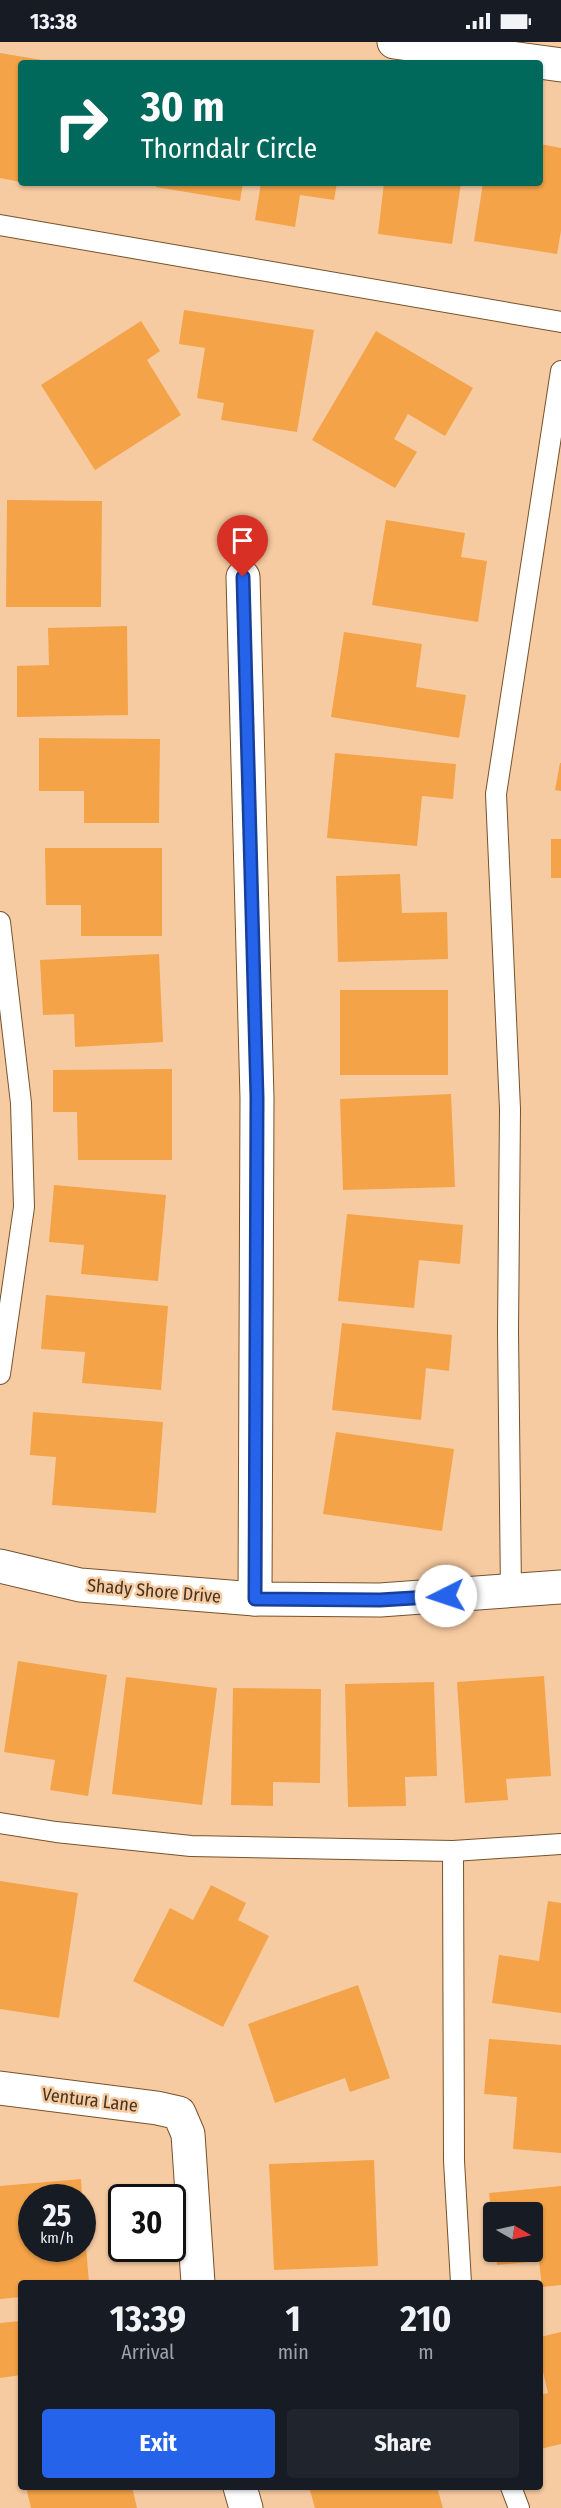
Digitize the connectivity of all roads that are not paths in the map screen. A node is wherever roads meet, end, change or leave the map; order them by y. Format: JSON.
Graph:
{"nodes":[{"id":1,"x":393,"y":42,"type":"edge"},
{"id":2,"x":519,"y":60,"type":"edge"},
{"id":3,"x":543,"y":63,"type":"edge"},
{"id":4,"x":561,"y":66,"type":"edge"},
{"id":5,"x":0,"y":225,"type":"edge"},
{"id":6,"x":561,"y":322,"type":"edge"},
{"id":7,"x":561,"y":371,"type":"edge"},
{"id":8,"x":243,"y":577,"type":"dead end"},
{"id":9,"x":0,"y":922,"type":"edge"},
{"id":10,"x":0,"y":1374,"type":"edge"},
{"id":11,"x":0,"y":1566,"type":"edge"},
{"id":12,"x":561,"y":1587,"type":"edge"},
{"id":13,"x":511,"y":1592,"type":"junction"},
{"id":14,"x":255,"y":1599,"type":"junction"},
{"id":15,"x":0,"y":1823,"type":"edge"},
{"id":16,"x":561,"y":1844,"type":"edge"},
{"id":17,"x":453,"y":1851,"type":"junction"},
{"id":18,"x":0,"y":2088,"type":"edge"},
{"id":19,"x":198,"y":2280,"type":"edge"},
{"id":20,"x":461,"y":2280,"type":"edge"},
{"id":21,"x":241,"y":2490,"type":"edge"},
{"id":22,"x":512,"y":2490,"type":"edge"},
{"id":23,"x":246,"y":2508,"type":"edge"},
{"id":24,"x":519,"y":2508,"type":"edge"}],
"edges":[{"from":1,"to":2,"type":"street"},
{"from":3,"to":4,"type":"street"},
{"from":5,"to":6,"type":"lane"},
{"from":7,"to":13,"type":"lane"},
{"from":8,"to":14,"type":"street"},
{"from":9,"to":10,"type":"lane"},
{"from":11,"to":14,"type":"street","name":"Shady Shore Drive"},
{"from":12,"to":13,"type":"street","name":"Shady Shore Drive"},
{"from":13,"to":14,"type":"street","name":"Shady Shore Drive"},
{"from":15,"to":17,"type":"lane"},
{"from":16,"to":17,"type":"lane"},
{"from":17,"to":20,"type":"lane"},
{"from":18,"to":19,"type":"street","name":"Ventura Lane"},
{"from":21,"to":23,"type":"street"},
{"from":22,"to":24,"type":"lane"}]}
